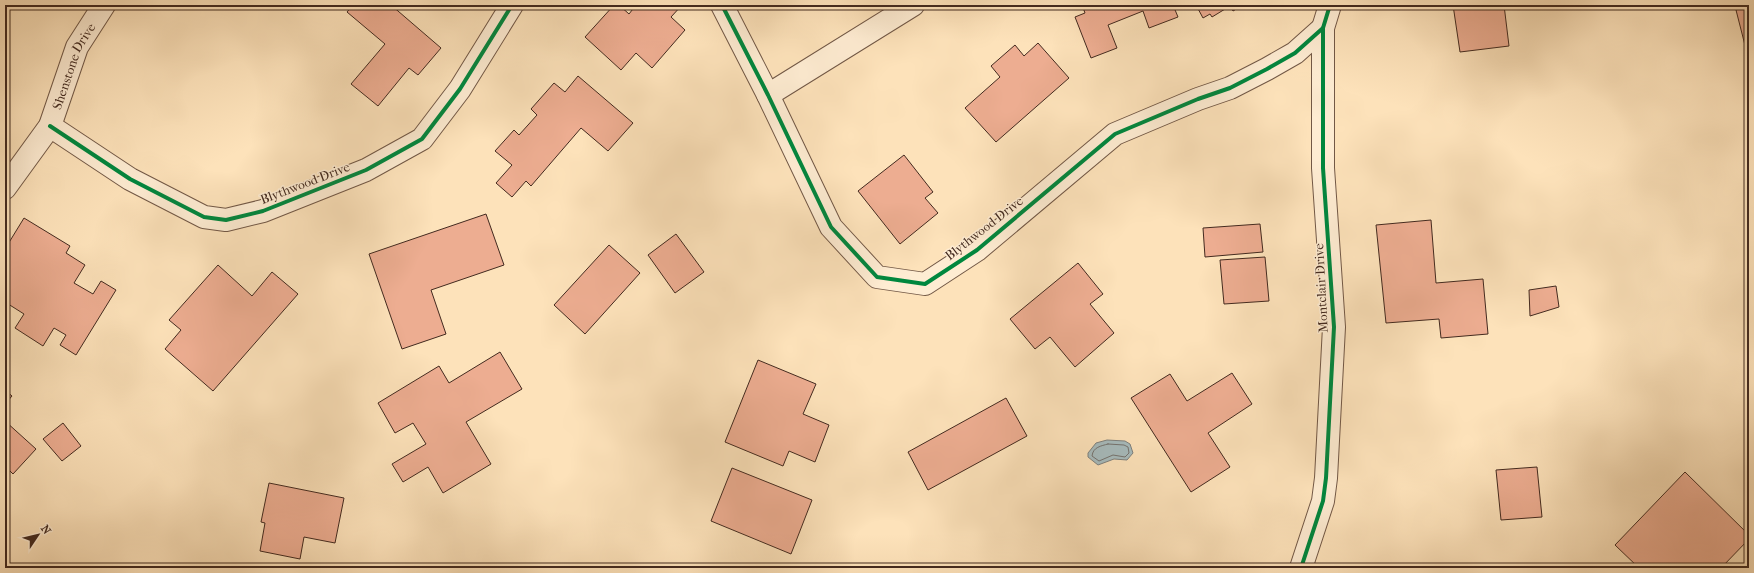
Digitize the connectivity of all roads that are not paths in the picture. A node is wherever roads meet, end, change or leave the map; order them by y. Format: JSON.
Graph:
{"nodes":[{"id":1,"x":104,"y":5,"type":"edge"},
{"id":2,"x":512,"y":5,"type":"edge"},
{"id":3,"x":722,"y":5,"type":"edge"},
{"id":4,"x":913,"y":5,"type":"edge"},
{"id":5,"x":1330,"y":5,"type":"edge"},
{"id":6,"x":1323,"y":28,"type":"junction"},
{"id":7,"x":768,"y":95,"type":"junction"},
{"id":8,"x":50,"y":126,"type":"junction"},
{"id":9,"x":5,"y":188,"type":"edge"},
{"id":10,"x":1300,"y":568,"type":"edge"}],
"edges":[{"from":1,"to":8,"type":"street","name":"Shenstone Drive"},
{"from":2,"to":8,"type":"street","name":"Blythwood Drive"},
{"from":3,"to":7,"type":"street","name":"Blythwood Drive"},
{"from":4,"to":7,"type":"street"},
{"from":5,"to":6,"type":"street","name":"Montclair Drive"},
{"from":6,"to":7,"type":"street","name":"Blythwood Drive"},
{"from":6,"to":10,"type":"street","name":"Montclair Drive"},
{"from":8,"to":9,"type":"street","name":"Shenstone Drive"}]}
